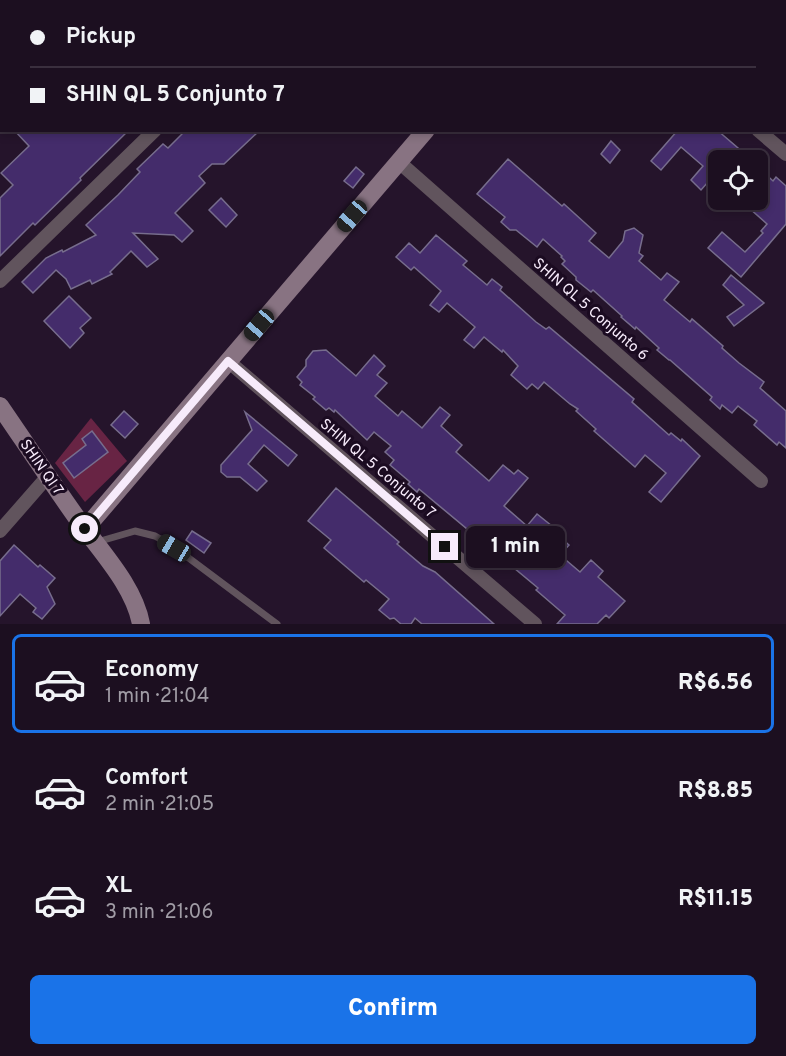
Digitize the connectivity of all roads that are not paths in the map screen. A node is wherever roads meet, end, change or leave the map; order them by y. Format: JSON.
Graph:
{"nodes":[{"id":1,"x":153,"y":132,"type":"edge"},
{"id":2,"x":424,"y":132,"type":"edge"},
{"id":3,"x":760,"y":132,"type":"edge"},
{"id":4,"x":786,"y":154,"type":"edge"},
{"id":5,"x":399,"y":162,"type":"junction"},
{"id":6,"x":0,"y":281,"type":"edge"},
{"id":7,"x":228,"y":361,"type":"junction"},
{"id":8,"x":0,"y":406,"type":"edge"},
{"id":9,"x":48,"y":476,"type":"junction"},
{"id":10,"x":761,"y":481,"type":"dead end"},
{"id":11,"x":0,"y":531,"type":"edge"},
{"id":12,"x":90,"y":536,"type":"junction"},
{"id":13,"x":141,"y":624,"type":"edge"},
{"id":14,"x":277,"y":624,"type":"edge"},
{"id":15,"x":535,"y":624,"type":"edge"}],
"edges":[{"from":1,"to":6,"type":"street"},
{"from":2,"to":5,"type":"street"},
{"from":3,"to":4,"type":"street"},
{"from":5,"to":7,"type":"street"},
{"from":5,"to":10,"type":"street","name":"SHIN QL 5 Conjunto 6"},
{"from":7,"to":12,"type":"street"},
{"from":7,"to":15,"type":"street","name":"SHIN QL 5 Conjunto 7"},
{"from":8,"to":9,"type":"street","name":"SHIN QI 7"},
{"from":9,"to":11,"type":"street"},
{"from":9,"to":12,"type":"street","name":"SHIN QI 7"},
{"from":12,"to":13,"type":"street","name":"SHIN QI 7"},
{"from":12,"to":14,"type":"lane"}]}
